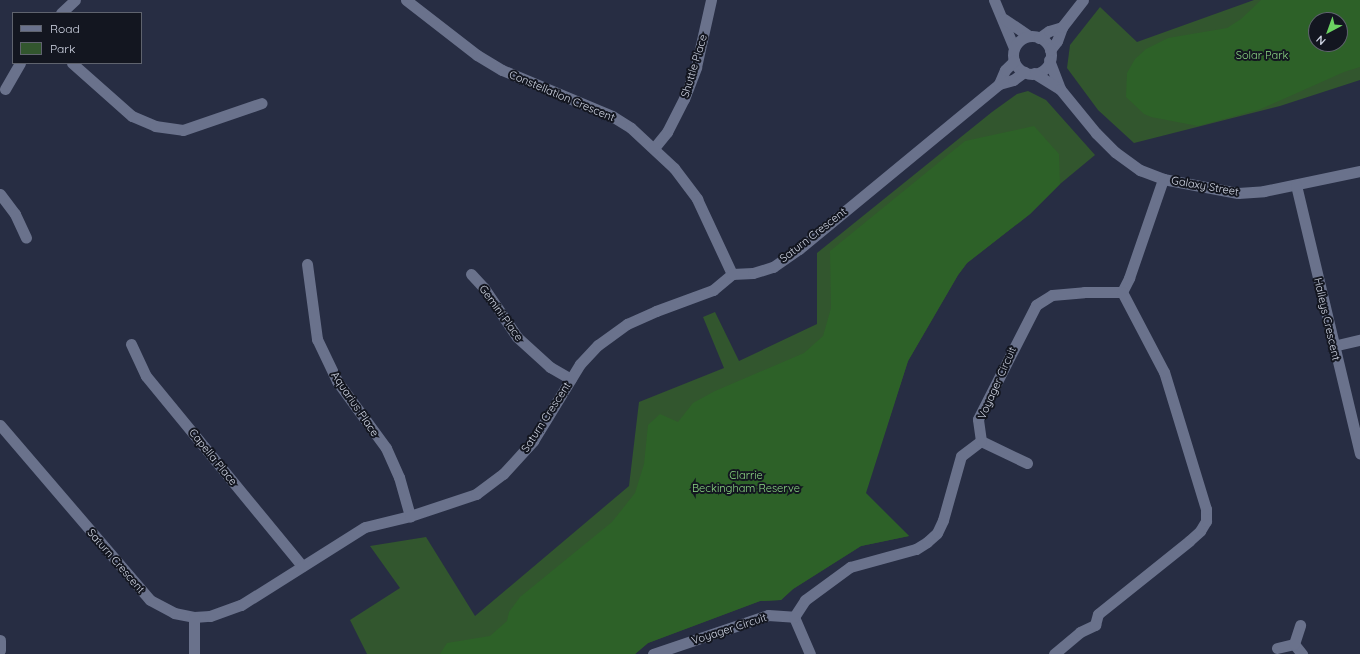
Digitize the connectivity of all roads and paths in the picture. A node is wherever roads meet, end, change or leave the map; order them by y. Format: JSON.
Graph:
{"nodes":[{"id":1,"x":75,"y":0,"type":"edge"},
{"id":2,"x":406,"y":0,"type":"edge"},
{"id":3,"x":711,"y":0,"type":"edge"},
{"id":4,"x":994,"y":0,"type":"edge"},
{"id":5,"x":1084,"y":0,"type":"edge"},
{"id":6,"x":62,"y":12,"type":"edge"},
{"id":7,"x":1004,"y":19,"type":"junction"},
{"id":8,"x":1062,"y":27,"type":"junction"},
{"id":9,"x":1034,"y":37,"type":"junction"},
{"id":10,"x":1014,"y":48,"type":"junction"},
{"id":11,"x":1049,"y":55,"type":"junction"},
{"id":12,"x":1014,"y":61,"type":"junction"},
{"id":13,"x":19,"y":64,"type":"edge"},
{"id":14,"x":73,"y":64,"type":"edge"},
{"id":15,"x":1029,"y":73,"type":"junction"},
{"id":16,"x":999,"y":84,"type":"junction"},
{"id":17,"x":5,"y":89,"type":"dead end"},
{"id":18,"x":1060,"y":89,"type":"junction"},
{"id":19,"x":262,"y":103,"type":"dead end"},
{"id":20,"x":654,"y":148,"type":"junction"},
{"id":21,"x":1360,"y":171,"type":"edge"},
{"id":22,"x":1163,"y":179,"type":"junction"},
{"id":23,"x":1296,"y":185,"type":"junction"},
{"id":24,"x":0,"y":194,"type":"edge"},
{"id":25,"x":26,"y":238,"type":"dead end"},
{"id":26,"x":307,"y":264,"type":"dead end"},
{"id":27,"x":471,"y":274,"type":"dead end"},
{"id":28,"x":732,"y":274,"type":"junction"},
{"id":29,"x":1122,"y":292,"type":"junction"},
{"id":30,"x":1360,"y":340,"type":"edge"},
{"id":31,"x":131,"y":344,"type":"dead end"},
{"id":32,"x":1333,"y":346,"type":"junction"},
{"id":33,"x":571,"y":379,"type":"junction"},
{"id":34,"x":0,"y":424,"type":"edge"},
{"id":35,"x":981,"y":441,"type":"junction"},
{"id":36,"x":1360,"y":453,"type":"edge"},
{"id":37,"x":1027,"y":463,"type":"dead end"},
{"id":38,"x":410,"y":516,"type":"junction"},
{"id":39,"x":302,"y":566,"type":"junction"},
{"id":40,"x":194,"y":617,"type":"junction"},
{"id":41,"x":794,"y":617,"type":"junction"},
{"id":42,"x":1300,"y":625,"type":"dead end"},
{"id":43,"x":0,"y":640,"type":"edge"},
{"id":44,"x":1294,"y":644,"type":"junction"},
{"id":45,"x":1277,"y":648,"type":"dead end"},
{"id":46,"x":0,"y":650,"type":"edge"},
{"id":47,"x":194,"y":654,"type":"edge"},
{"id":48,"x":653,"y":654,"type":"edge"},
{"id":49,"x":810,"y":654,"type":"edge"},
{"id":50,"x":1054,"y":654,"type":"edge"},
{"id":51,"x":1302,"y":654,"type":"edge"}],
"edges":[{"from":1,"to":6,"type":"street"},
{"from":2,"to":20,"type":"street","name":"Constellation Crescent"},
{"from":3,"to":20,"type":"street","name":"Shuttle Place"},
{"from":4,"to":7,"type":"street"},
{"from":5,"to":8,"type":"street"},
{"from":7,"to":9,"type":"street"},
{"from":7,"to":10,"type":"street"},
{"from":8,"to":9,"type":"street"},
{"from":8,"to":11,"type":"street"},
{"from":9,"to":10,"type":"street"},
{"from":9,"to":11,"type":"street"},
{"from":10,"to":12,"type":"street"},
{"from":11,"to":15,"type":"street"},
{"from":11,"to":18,"type":"street","name":"Galaxy Street"},
{"from":12,"to":15,"type":"street"},
{"from":12,"to":16,"type":"street","name":"Saturn Crescent"},
{"from":13,"to":17,"type":"street"},
{"from":14,"to":19,"type":"street"},
{"from":15,"to":16,"type":"street","name":"Saturn Crescent"},
{"from":15,"to":18,"type":"street","name":"Galaxy Street"},
{"from":16,"to":28,"type":"street","name":"Saturn Crescent"},
{"from":18,"to":22,"type":"street","name":"Galaxy Street"},
{"from":20,"to":28,"type":"street","name":"Constellation Crescent"},
{"from":21,"to":23,"type":"street","name":"Galaxy Street"},
{"from":22,"to":23,"type":"street","name":"Galaxy Street"},
{"from":22,"to":29,"type":"street"},
{"from":23,"to":32,"type":"street","name":"Halleys Crescent"},
{"from":24,"to":25,"type":"street"},
{"from":26,"to":38,"type":"street","name":"Aquarius Place"},
{"from":27,"to":33,"type":"street","name":"Gemini Place"},
{"from":28,"to":33,"type":"street","name":"Saturn Crescent"},
{"from":29,"to":35,"type":"street","name":"Voyager Circuit"},
{"from":29,"to":50,"type":"street"},
{"from":30,"to":32,"type":"street"},
{"from":31,"to":39,"type":"street","name":"Capella Place"},
{"from":32,"to":36,"type":"street","name":"Halleys Crescent"},
{"from":33,"to":38,"type":"street","name":"Saturn Crescent"},
{"from":34,"to":40,"type":"street","name":"Saturn Crescent"},
{"from":35,"to":37,"type":"street"},
{"from":35,"to":41,"type":"street"},
{"from":38,"to":39,"type":"street","name":"Saturn Crescent"},
{"from":39,"to":40,"type":"street","name":"Saturn Crescent"},
{"from":40,"to":47,"type":"street"},
{"from":41,"to":48,"type":"street","name":"Voyager Circuit"},
{"from":41,"to":49,"type":"street"},
{"from":42,"to":44,"type":"street"},
{"from":43,"to":46,"type":"street"},
{"from":44,"to":45,"type":"street"},
{"from":44,"to":51,"type":"street"}]}
